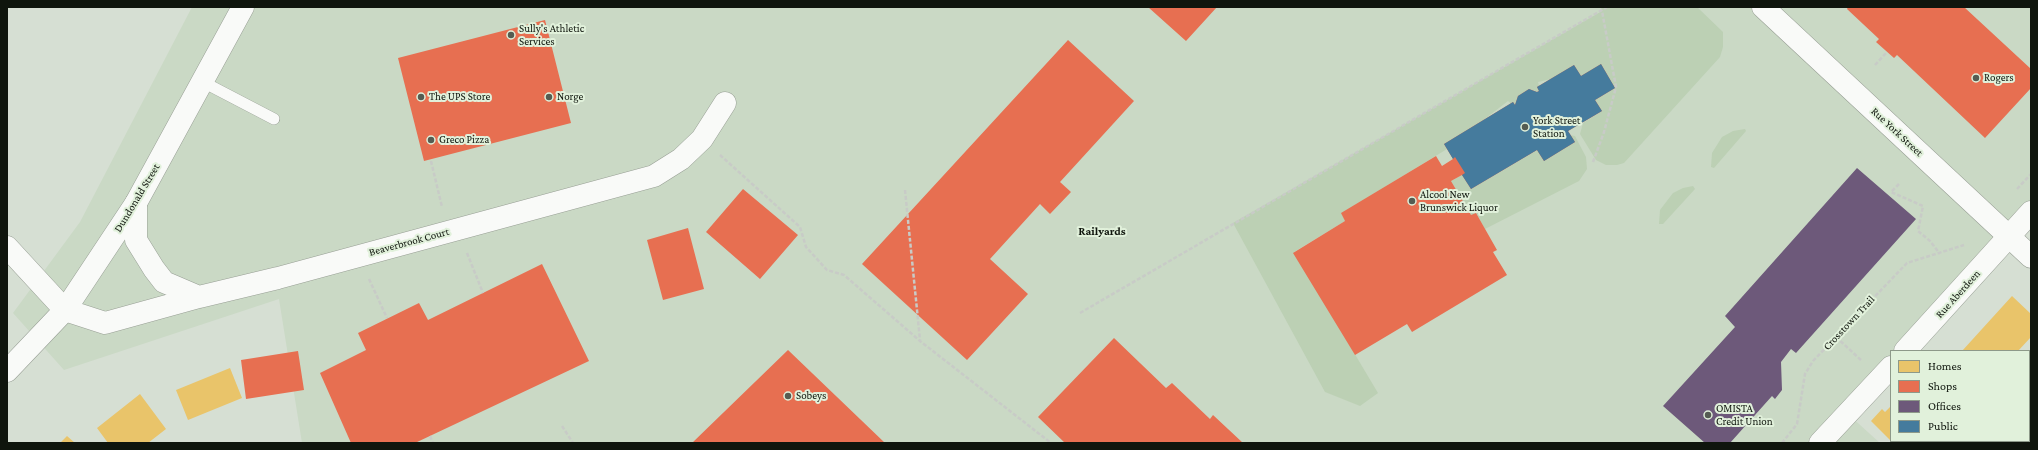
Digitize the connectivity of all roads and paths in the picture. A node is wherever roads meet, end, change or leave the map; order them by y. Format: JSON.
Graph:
{"nodes":[{"id":1,"x":243,"y":7,"type":"edge"},
{"id":2,"x":1607,"y":7,"type":"edge"},
{"id":3,"x":1763,"y":7,"type":"edge"},
{"id":4,"x":1602,"y":10,"type":"junction"},
{"id":5,"x":1887,"y":52,"type":"dead end"},
{"id":6,"x":1875,"y":65,"type":"dead end"},
{"id":7,"x":204,"y":82,"type":"junction"},
{"id":8,"x":725,"y":103,"type":"dead end"},
{"id":9,"x":274,"y":119,"type":"dead end"},
{"id":10,"x":702,"y":139,"type":"junction"},
{"id":11,"x":432,"y":161,"type":"dead end"},
{"id":12,"x":1593,"y":162,"type":"dead end"},
{"id":13,"x":2031,"y":174,"type":"edge"},
{"id":14,"x":1898,"y":184,"type":"dead end"},
{"id":15,"x":905,"y":190,"type":"dead end"},
{"id":16,"x":2013,"y":193,"type":"dead end"},
{"id":17,"x":136,"y":203,"type":"junction"},
{"id":18,"x":2031,"y":212,"type":"edge"},
{"id":19,"x":454,"y":230,"type":"junction"},
{"id":20,"x":2009,"y":236,"type":"junction"},
{"id":21,"x":1963,"y":246,"type":"dead end"},
{"id":22,"x":7,"y":247,"type":"edge"},
{"id":23,"x":1940,"y":254,"type":"junction"},
{"id":24,"x":361,"y":256,"type":"junction"},
{"id":25,"x":2031,"y":257,"type":"edge"},
{"id":26,"x":483,"y":293,"type":"dead end"},
{"id":27,"x":199,"y":297,"type":"junction"},
{"id":28,"x":65,"y":310,"type":"junction"},
{"id":29,"x":1080,"y":313,"type":"dead end"},
{"id":30,"x":387,"y":318,"type":"dead end"},
{"id":31,"x":1836,"y":337,"type":"junction"},
{"id":32,"x":920,"y":341,"type":"junction"},
{"id":33,"x":1906,"y":350,"type":"edge"},
{"id":34,"x":7,"y":371,"type":"edge"},
{"id":35,"x":1886,"y":372,"type":"edge"},
{"id":36,"x":562,"y":426,"type":"dead end"},
{"id":37,"x":430,"y":436,"type":"dead end"},
{"id":38,"x":434,"y":443,"type":"edge"},
{"id":39,"x":573,"y":443,"type":"edge"},
{"id":40,"x":1051,"y":443,"type":"edge"},
{"id":41,"x":1782,"y":443,"type":"edge"},
{"id":42,"x":1820,"y":443,"type":"edge"}],
"edges":[{"from":1,"to":7,"type":"street","name":"Dundonald Street"},
{"from":2,"to":4,"type":"path"},
{"from":3,"to":20,"type":"street","name":"Rue York Street"},
{"from":4,"to":12,"type":"path"},
{"from":4,"to":29,"type":"path"},
{"from":5,"to":6,"type":"path"},
{"from":7,"to":9,"type":"lane"},
{"from":7,"to":17,"type":"street","name":"Dundonald Street"},
{"from":8,"to":10,"type":"street","name":"Beaverbrook Court"},
{"from":10,"to":19,"type":"street","name":"Beaverbrook Court"},
{"from":10,"to":32,"type":"path"},
{"from":11,"to":19,"type":"path"},
{"from":13,"to":16,"type":"path"},
{"from":14,"to":23,"type":"path"},
{"from":15,"to":32,"type":"path"},
{"from":17,"to":27,"type":"street"},
{"from":17,"to":28,"type":"street","name":"Dundonald Street"},
{"from":18,"to":20,"type":"street","name":"Rue Aberdeen"},
{"from":19,"to":24,"type":"street","name":"Beaverbrook Court"},
{"from":19,"to":26,"type":"path"},
{"from":20,"to":25,"type":"street","name":"Rue York Street"},
{"from":20,"to":33,"type":"street","name":"Rue Aberdeen"},
{"from":21,"to":23,"type":"path","name":"Crosstown Trail"},
{"from":22,"to":28,"type":"street"},
{"from":23,"to":31,"type":"path","name":"Crosstown Trail"},
{"from":24,"to":27,"type":"street","name":"Beaverbrook Court"},
{"from":24,"to":30,"type":"path"},
{"from":27,"to":28,"type":"street","name":"Beaverbrook Court"},
{"from":28,"to":34,"type":"street","name":"Dundonald Street"},
{"from":31,"to":35,"type":"path"},
{"from":31,"to":41,"type":"path","name":"Crosstown Trail"},
{"from":32,"to":40,"type":"path"},
{"from":35,"to":42,"type":"street"},
{"from":36,"to":39,"type":"path"},
{"from":37,"to":38,"type":"path"}]}
